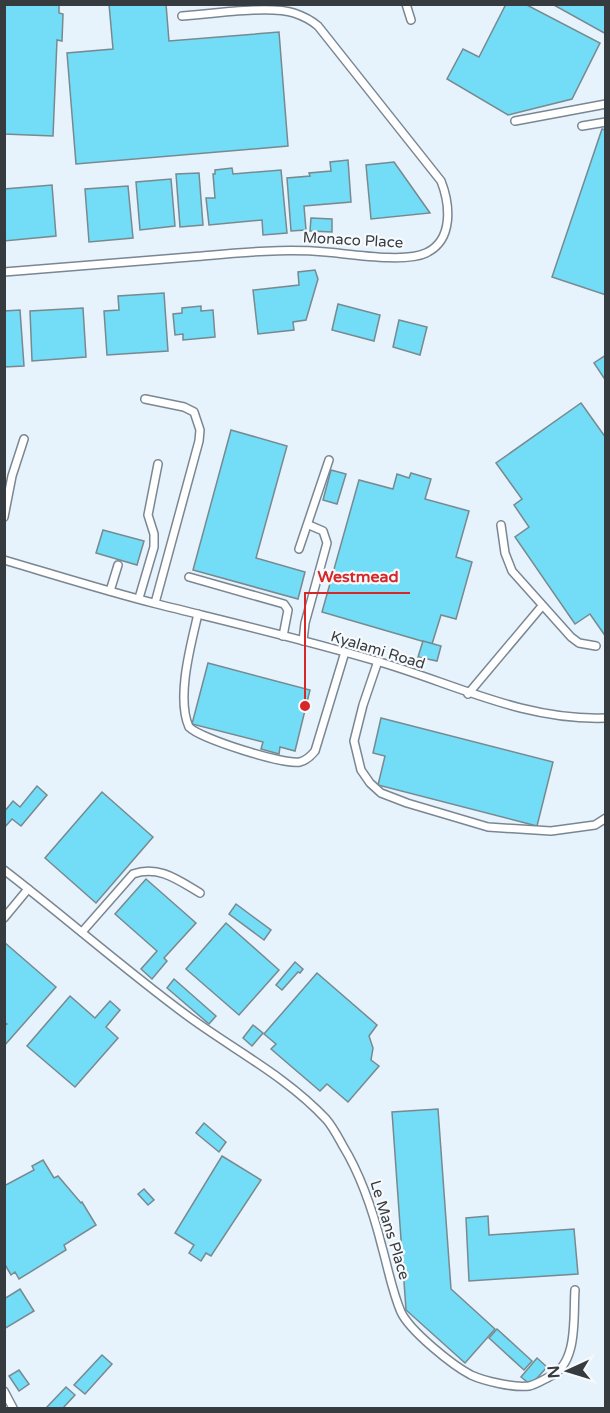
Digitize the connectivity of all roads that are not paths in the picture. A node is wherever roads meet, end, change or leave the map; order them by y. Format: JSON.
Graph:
{"nodes":[{"id":1,"x":406,"y":4,"type":"edge"},
{"id":2,"x":182,"y":16,"type":"dead end"},
{"id":3,"x":411,"y":20,"type":"dead end"},
{"id":4,"x":606,"y":104,"type":"edge"},
{"id":5,"x":515,"y":122,"type":"dead end"},
{"id":6,"x":606,"y":122,"type":"edge"},
{"id":7,"x":582,"y":126,"type":"dead end"},
{"id":8,"x":4,"y":272,"type":"edge"},
{"id":9,"x":145,"y":399,"type":"dead end"},
{"id":10,"x":24,"y":439,"type":"dead end"},
{"id":11,"x":329,"y":460,"type":"dead end"},
{"id":12,"x":158,"y":464,"type":"dead end"},
{"id":13,"x":4,"y":517,"type":"edge"},
{"id":14,"x":309,"y":525,"type":"junction"},
{"id":15,"x":501,"y":525,"type":"dead end"},
{"id":16,"x":300,"y":549,"type":"dead end"},
{"id":17,"x":4,"y":560,"type":"edge"},
{"id":18,"x":118,"y":565,"type":"dead end"},
{"id":19,"x":189,"y":577,"type":"dead end"},
{"id":20,"x":110,"y":591,"type":"junction"},
{"id":21,"x":138,"y":598,"type":"junction"},
{"id":22,"x":154,"y":603,"type":"junction"},
{"id":23,"x":542,"y":606,"type":"junction"},
{"id":24,"x":198,"y":614,"type":"junction"},
{"id":25,"x":283,"y":636,"type":"junction"},
{"id":26,"x":303,"y":641,"type":"junction"},
{"id":27,"x":596,"y":646,"type":"dead end"},
{"id":28,"x":345,"y":652,"type":"junction"},
{"id":29,"x":378,"y":661,"type":"junction"},
{"id":30,"x":468,"y":694,"type":"junction"},
{"id":31,"x":606,"y":718,"type":"edge"},
{"id":32,"x":606,"y":818,"type":"edge"},
{"id":33,"x":4,"y":870,"type":"edge"},
{"id":34,"x":28,"y":889,"type":"junction"},
{"id":35,"x":200,"y":893,"type":"dead end"},
{"id":36,"x":4,"y":918,"type":"edge"},
{"id":37,"x":82,"y":932,"type":"junction"},
{"id":38,"x":575,"y":1290,"type":"dead end"},
{"id":39,"x":4,"y":1391,"type":"edge"},
{"id":40,"x":14,"y":1408,"type":"edge"}],
"edges":[{"from":1,"to":3,"type":"lane"},
{"from":2,"to":8,"type":"lane","name":"Monaco Place"},
{"from":4,"to":5,"type":"lane"},
{"from":6,"to":7,"type":"lane"},
{"from":9,"to":22,"type":"lane"},
{"from":10,"to":13,"type":"lane"},
{"from":11,"to":14,"type":"lane"},
{"from":12,"to":21,"type":"lane"},
{"from":14,"to":16,"type":"lane"},
{"from":14,"to":26,"type":"lane"},
{"from":15,"to":23,"type":"lane"},
{"from":17,"to":20,"type":"lane","name":"Kyalami Road"},
{"from":18,"to":20,"type":"lane"},
{"from":19,"to":25,"type":"lane"},
{"from":20,"to":21,"type":"lane","name":"Kyalami Road"},
{"from":21,"to":22,"type":"lane","name":"Kyalami Road"},
{"from":22,"to":24,"type":"lane","name":"Kyalami Road"},
{"from":23,"to":27,"type":"lane"},
{"from":23,"to":30,"type":"lane"},
{"from":24,"to":25,"type":"lane","name":"Kyalami Road"},
{"from":24,"to":28,"type":"lane"},
{"from":25,"to":26,"type":"lane","name":"Kyalami Road"},
{"from":26,"to":28,"type":"lane","name":"Kyalami Road"},
{"from":28,"to":29,"type":"lane","name":"Kyalami Road"},
{"from":29,"to":30,"type":"lane","name":"Kyalami Road"},
{"from":29,"to":32,"type":"lane"},
{"from":30,"to":31,"type":"lane","name":"Kyalami Road"},
{"from":33,"to":34,"type":"lane","name":"Le Mans Place"},
{"from":34,"to":36,"type":"lane"},
{"from":34,"to":37,"type":"lane","name":"Le Mans Place"},
{"from":35,"to":37,"type":"lane"},
{"from":37,"to":38,"type":"lane","name":"Le Mans Place"},
{"from":39,"to":40,"type":"lane"}]}
